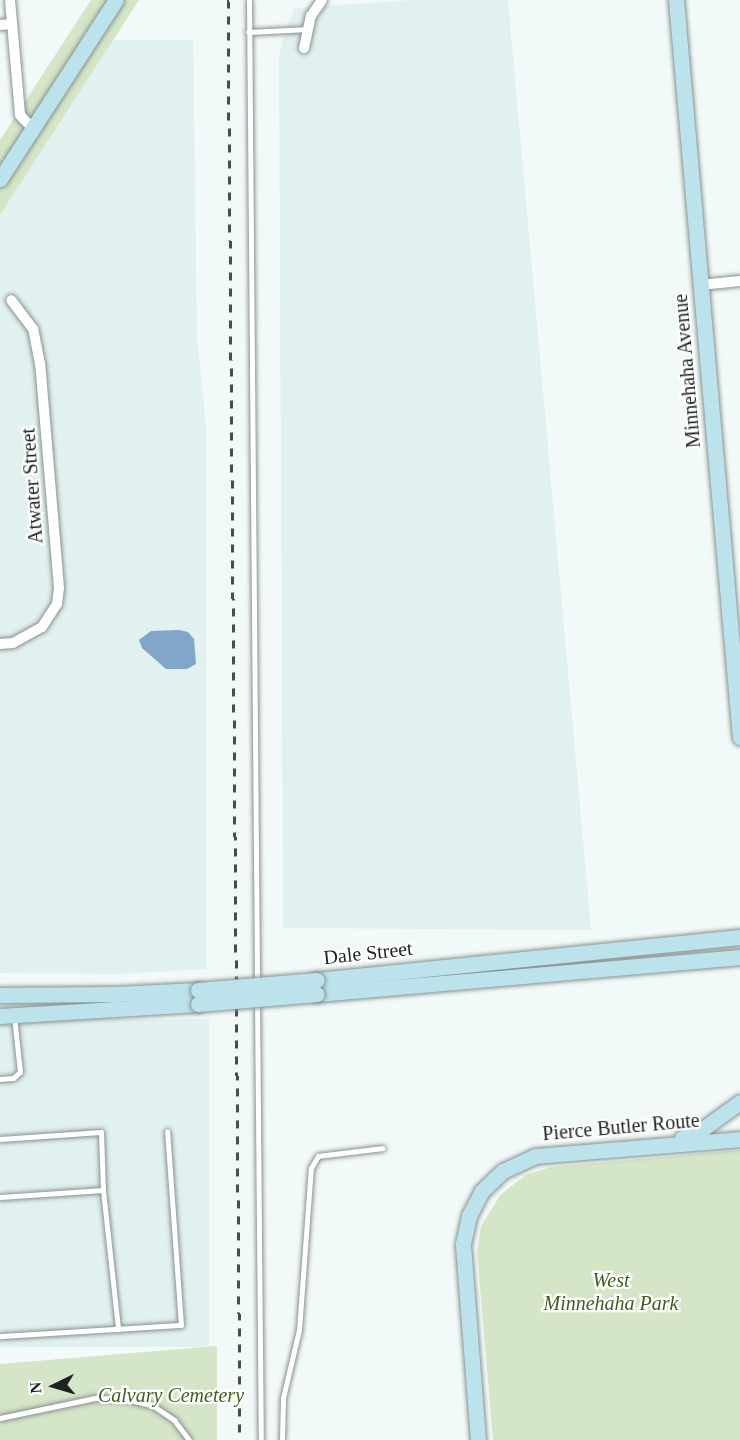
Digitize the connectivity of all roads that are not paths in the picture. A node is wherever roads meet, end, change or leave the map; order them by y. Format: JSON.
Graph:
{"nodes":[{"id":1,"x":116,"y":0,"type":"edge"},
{"id":2,"x":249,"y":0,"type":"edge"},
{"id":3,"x":322,"y":0,"type":"edge"},
{"id":4,"x":676,"y":0,"type":"edge"},
{"id":5,"x":12,"y":1,"type":"edge"},
{"id":6,"x":12,"y":24,"type":"junction"},
{"id":7,"x":0,"y":25,"type":"edge"},
{"id":8,"x":309,"y":29,"type":"junction"},
{"id":9,"x":248,"y":32,"type":"junction"},
{"id":10,"x":304,"y":48,"type":"dead end"},
{"id":11,"x":33,"y":129,"type":"junction"},
{"id":12,"x":0,"y":179,"type":"edge"},
{"id":13,"x":740,"y":281,"type":"edge"},
{"id":14,"x":700,"y":285,"type":"junction"},
{"id":15,"x":11,"y":300,"type":"dead end"},
{"id":16,"x":735,"y":619,"type":"edge"},
{"id":17,"x":0,"y":644,"type":"edge"},
{"id":18,"x":740,"y":737,"type":"edge"},
{"id":19,"x":740,"y":937,"type":"edge"},
{"id":20,"x":740,"y":957,"type":"edge"},
{"id":21,"x":317,"y":987,"type":"junction"},
{"id":22,"x":0,"y":995,"type":"edge"},
{"id":23,"x":198,"y":997,"type":"junction"},
{"id":24,"x":7,"y":1015,"type":"edge"},
{"id":25,"x":0,"y":1079,"type":"edge"},
{"id":26,"x":740,"y":1102,"type":"edge"},
{"id":27,"x":166,"y":1131,"type":"dead end"},
{"id":28,"x":0,"y":1139,"type":"edge"},
{"id":29,"x":740,"y":1139,"type":"edge"},
{"id":30,"x":671,"y":1143,"type":"junction"},
{"id":31,"x":383,"y":1148,"type":"dead end"},
{"id":32,"x":103,"y":1190,"type":"junction"},
{"id":33,"x":0,"y":1197,"type":"edge"},
{"id":34,"x":118,"y":1329,"type":"junction"},
{"id":35,"x":0,"y":1336,"type":"edge"},
{"id":36,"x":0,"y":1418,"type":"edge"},
{"id":37,"x":189,"y":1440,"type":"edge"},
{"id":38,"x":261,"y":1440,"type":"edge"},
{"id":39,"x":282,"y":1440,"type":"edge"},
{"id":40,"x":478,"y":1440,"type":"edge"}],
"edges":[{"from":1,"to":11,"type":"main road"},
{"from":2,"to":9,"type":"lane"},
{"from":3,"to":8,"type":"street"},
{"from":4,"to":14,"type":"main road","name":"Minnehaha Avenue"},
{"from":5,"to":6,"type":"street"},
{"from":6,"to":7,"type":"street"},
{"from":6,"to":11,"type":"street"},
{"from":8,"to":9,"type":"lane"},
{"from":8,"to":10,"type":"street"},
{"from":9,"to":38,"type":"lane"},
{"from":11,"to":12,"type":"main road"},
{"from":13,"to":14,"type":"street"},
{"from":14,"to":16,"type":"main road","name":"Minnehaha Avenue"},
{"from":15,"to":17,"type":"street","name":"Atwater Street"},
{"from":16,"to":18,"type":"main road","name":"Minnehaha Avenue"},
{"from":19,"to":21,"type":"main road","name":"Dale Street"},
{"from":20,"to":21,"type":"main road","name":"Dale Street"},
{"from":21,"to":23,"type":"main road","name":"Dale Street","bridge":true},
{"from":22,"to":23,"type":"main road","name":"Dale Street"},
{"from":23,"to":24,"type":"main road","name":"Dale Street"},
{"from":24,"to":25,"type":"lane"},
{"from":26,"to":30,"type":"main road"},
{"from":27,"to":34,"type":"lane"},
{"from":28,"to":32,"type":"lane"},
{"from":29,"to":30,"type":"main road","name":"Pierce Butler Route"},
{"from":30,"to":40,"type":"main road","name":"Pierce Butler Route"},
{"from":31,"to":39,"type":"lane"},
{"from":32,"to":33,"type":"lane"},
{"from":32,"to":34,"type":"lane"},
{"from":34,"to":35,"type":"lane"},
{"from":36,"to":37,"type":"lane"}]}
